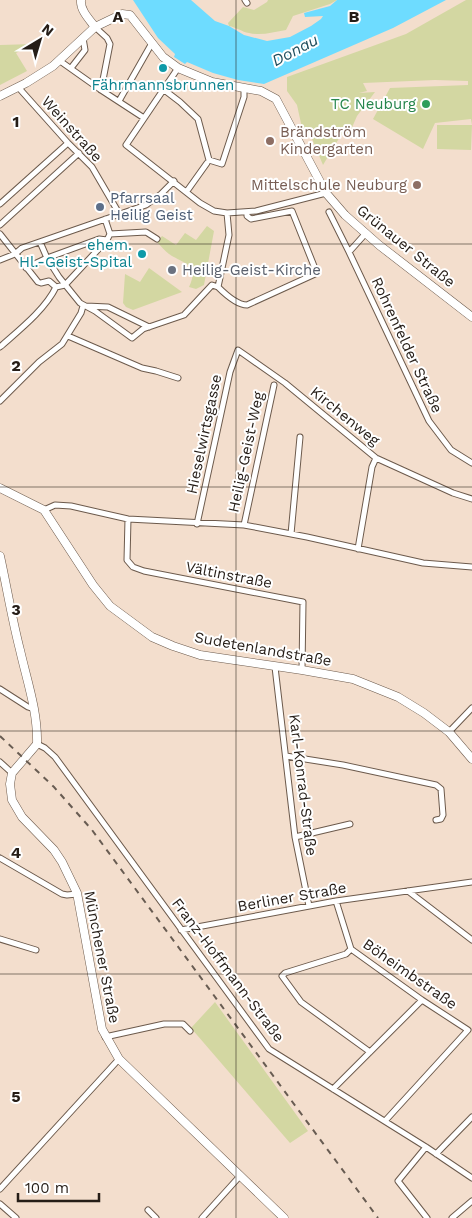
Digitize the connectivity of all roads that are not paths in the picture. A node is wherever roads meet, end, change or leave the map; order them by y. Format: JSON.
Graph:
{"nodes":[{"id":1,"x":81,"y":0,"type":"edge"},
{"id":2,"x":95,"y":27,"type":"junction"},
{"id":3,"x":82,"y":38,"type":"junction"},
{"id":4,"x":152,"y":43,"type":"junction"},
{"id":5,"x":60,"y":60,"type":"junction"},
{"id":6,"x":71,"y":68,"type":"junction"},
{"id":7,"x":178,"y":68,"type":"junction"},
{"id":8,"x":18,"y":87,"type":"junction"},
{"id":9,"x":163,"y":89,"type":"junction"},
{"id":10,"x":244,"y":89,"type":"junction"},
{"id":11,"x":101,"y":90,"type":"junction"},
{"id":12,"x":0,"y":96,"type":"edge"},
{"id":13,"x":119,"y":101,"type":"junction"},
{"id":14,"x":144,"y":118,"type":"junction"},
{"id":15,"x":68,"y":144,"type":"junction"},
{"id":16,"x":79,"y":153,"type":"junction"},
{"id":17,"x":208,"y":162,"type":"junction"},
{"id":18,"x":174,"y":181,"type":"junction"},
{"id":19,"x":187,"y":192,"type":"junction"},
{"id":20,"x":326,"y":193,"type":"junction"},
{"id":21,"x":0,"y":204,"type":"edge"},
{"id":22,"x":247,"y":212,"type":"junction"},
{"id":23,"x":329,"y":212,"type":"dead end"},
{"id":24,"x":227,"y":214,"type":"junction"},
{"id":25,"x":120,"y":215,"type":"junction"},
{"id":26,"x":105,"y":219,"type":"junction"},
{"id":27,"x":0,"y":226,"type":"edge"},
{"id":28,"x":0,"y":234,"type":"edge"},
{"id":29,"x":110,"y":234,"type":"junction"},
{"id":30,"x":366,"y":234,"type":"junction"},
{"id":31,"x":157,"y":239,"type":"dead end"},
{"id":32,"x":107,"y":240,"type":"junction"},
{"id":33,"x":40,"y":242,"type":"junction"},
{"id":34,"x":349,"y":252,"type":"junction"},
{"id":35,"x":15,"y":254,"type":"junction"},
{"id":36,"x":47,"y":258,"type":"junction"},
{"id":37,"x":0,"y":260,"type":"edge"},
{"id":38,"x":26,"y":268,"type":"junction"},
{"id":39,"x":65,"y":285,"type":"junction"},
{"id":40,"x":56,"y":287,"type":"junction"},
{"id":41,"x":218,"y":287,"type":"junction"},
{"id":42,"x":83,"y":306,"type":"junction"},
{"id":43,"x":472,"y":317,"type":"edge"},
{"id":44,"x":150,"y":328,"type":"junction"},
{"id":45,"x":68,"y":336,"type":"junction"},
{"id":46,"x":0,"y":347,"type":"edge"},
{"id":47,"x":238,"y":350,"type":"joint"},
{"id":48,"x":178,"y":378,"type":"dead end"},
{"id":49,"x":274,"y":385,"type":"dead end"},
{"id":50,"x":0,"y":401,"type":"edge"},
{"id":51,"x":300,"y":437,"type":"dead end"},
{"id":52,"x":376,"y":458,"type":"junction"},
{"id":53,"x":472,"y":463,"type":"edge"},
{"id":54,"x":0,"y":488,"type":"edge"},
{"id":55,"x":472,"y":499,"type":"edge"},
{"id":56,"x":44,"y":510,"type":"junction"},
{"id":57,"x":128,"y":519,"type":"junction"},
{"id":58,"x":197,"y":524,"type":"junction"},
{"id":59,"x":244,"y":525,"type":"junction"},
{"id":60,"x":291,"y":534,"type":"junction"},
{"id":61,"x":358,"y":549,"type":"junction"},
{"id":62,"x":0,"y":556,"type":"edge"},
{"id":63,"x":472,"y":567,"type":"edge"},
{"id":64,"x":275,"y":667,"type":"junction"},
{"id":65,"x":302,"y":670,"type":"junction"},
{"id":66,"x":0,"y":689,"type":"edge"},
{"id":67,"x":472,"y":708,"type":"edge"},
{"id":68,"x":34,"y":709,"type":"junction"},
{"id":69,"x":449,"y":732,"type":"junction"},
{"id":70,"x":37,"y":744,"type":"junction"},
{"id":71,"x":286,"y":756,"type":"junction"},
{"id":72,"x":472,"y":759,"type":"edge"},
{"id":73,"x":0,"y":762,"type":"edge"},
{"id":74,"x":12,"y":773,"type":"junction"},
{"id":75,"x":436,"y":820,"type":"dead end"},
{"id":76,"x":350,"y":824,"type":"dead end"},
{"id":77,"x":295,"y":837,"type":"junction"},
{"id":78,"x":0,"y":858,"type":"edge"},
{"id":79,"x":472,"y":882,"type":"edge"},
{"id":80,"x":408,"y":891,"type":"junction"},
{"id":81,"x":77,"y":894,"type":"junction"},
{"id":82,"x":336,"y":900,"type":"junction"},
{"id":83,"x":309,"y":906,"type":"junction"},
{"id":84,"x":181,"y":930,"type":"junction"},
{"id":85,"x":0,"y":939,"type":"edge"},
{"id":86,"x":472,"y":940,"type":"edge"},
{"id":87,"x":351,"y":949,"type":"junction"},
{"id":88,"x":36,"y":950,"type":"dead end"},
{"id":89,"x":422,"y":1000,"type":"junction"},
{"id":90,"x":190,"y":1031,"type":"dead end"},
{"id":91,"x":105,"y":1037,"type":"junction"},
{"id":92,"x":370,"y":1052,"type":"junction"},
{"id":93,"x":119,"y":1059,"type":"junction"},
{"id":94,"x":333,"y":1089,"type":"junction"},
{"id":95,"x":472,"y":1117,"type":"edge"},
{"id":96,"x":385,"y":1121,"type":"junction"},
{"id":97,"x":426,"y":1147,"type":"junction"},
{"id":98,"x":436,"y":1154,"type":"junction"},
{"id":99,"x":240,"y":1176,"type":"junction"},
{"id":100,"x":472,"y":1178,"type":"edge"},
{"id":101,"x":1,"y":1185,"type":"edge"},
{"id":102,"x":472,"y":1201,"type":"edge"},
{"id":103,"x":0,"y":1204,"type":"edge"},
{"id":104,"x":148,"y":1210,"type":"dead end"},
{"id":105,"x":16,"y":1218,"type":"edge"},
{"id":106,"x":156,"y":1218,"type":"edge"},
{"id":107,"x":202,"y":1218,"type":"edge"},
{"id":108,"x":284,"y":1218,"type":"edge"},
{"id":109,"x":427,"y":1218,"type":"edge"},
{"id":110,"x":452,"y":1218,"type":"edge"}],
"edges":[{"from":1,"to":2,"type":"street"},
{"from":2,"to":3,"type":"street"},
{"from":2,"to":4,"type":"street","name":"Grünauer Straße"},
{"from":2,"to":11,"type":"street"},
{"from":3,"to":5,"type":"street"},
{"from":3,"to":6,"type":"street"},
{"from":4,"to":7,"type":"street","name":"Grünauer Straße"},
{"from":4,"to":13,"type":"street"},
{"from":5,"to":6,"type":"street"},
{"from":5,"to":8,"type":"street"},
{"from":6,"to":11,"type":"street"},
{"from":7,"to":9,"type":"street"},
{"from":7,"to":10,"type":"street","name":"Grünauer Straße"},
{"from":8,"to":12,"type":"street"},
{"from":8,"to":15,"type":"street","name":"Weinstraße"},
{"from":9,"to":14,"type":"street"},
{"from":9,"to":17,"type":"street"},
{"from":10,"to":17,"type":"street"},
{"from":10,"to":20,"type":"street","name":"Grünauer Straße"},
{"from":11,"to":13,"type":"street"},
{"from":13,"to":14,"type":"street"},
{"from":14,"to":18,"type":"street"},
{"from":15,"to":16,"type":"street","name":"Weinstraße"},
{"from":15,"to":21,"type":"street"},
{"from":16,"to":25,"type":"street","name":"Weinstraße"},
{"from":16,"to":27,"type":"street"},
{"from":17,"to":19,"type":"street"},
{"from":18,"to":19,"type":"street"},
{"from":18,"to":25,"type":"street"},
{"from":19,"to":24,"type":"street"},
{"from":20,"to":22,"type":"street"},
{"from":20,"to":30,"type":"street","name":"Grünauer Straße"},
{"from":22,"to":24,"type":"street"},
{"from":22,"to":41,"type":"street"},
{"from":23,"to":34,"type":"street","name":"Rohrenfelder Straße"},
{"from":24,"to":41,"type":"street"},
{"from":25,"to":26,"type":"street"},
{"from":26,"to":29,"type":"street"},
{"from":26,"to":33,"type":"street"},
{"from":28,"to":35,"type":"street"},
{"from":29,"to":31,"type":"street"},
{"from":29,"to":32,"type":"street"},
{"from":30,"to":34,"type":"street"},
{"from":30,"to":43,"type":"street","name":"Grünauer Straße"},
{"from":32,"to":36,"type":"street"},
{"from":32,"to":39,"type":"street"},
{"from":33,"to":35,"type":"street"},
{"from":33,"to":36,"type":"street"},
{"from":34,"to":53,"type":"street","name":"Rohrenfelder Straße"},
{"from":35,"to":37,"type":"street"},
{"from":35,"to":38,"type":"street"},
{"from":36,"to":38,"type":"street"},
{"from":36,"to":39,"type":"street"},
{"from":38,"to":40,"type":"street"},
{"from":39,"to":40,"type":"street"},
{"from":39,"to":42,"type":"street"},
{"from":40,"to":46,"type":"street"},
{"from":41,"to":44,"type":"street"},
{"from":42,"to":44,"type":"street"},
{"from":42,"to":44,"type":"street"},
{"from":42,"to":45,"type":"street"},
{"from":45,"to":48,"type":"street"},
{"from":45,"to":50,"type":"street"},
{"from":47,"to":52,"type":"street","name":"Kirchenweg"},
{"from":47,"to":58,"type":"street","name":"Hieselwirtsgasse"},
{"from":49,"to":59,"type":"street","name":"Heilig-Geist-Weg"},
{"from":51,"to":60,"type":"street"},
{"from":52,"to":55,"type":"street","name":"Kirchenweg"},
{"from":52,"to":61,"type":"street"},
{"from":54,"to":56,"type":"street"},
{"from":56,"to":57,"type":"street"},
{"from":56,"to":64,"type":"street","name":"Sudetenlandstraße"},
{"from":57,"to":58,"type":"street"},
{"from":57,"to":65,"type":"street","name":"Vältinstraße"},
{"from":58,"to":59,"type":"street"},
{"from":59,"to":60,"type":"street"},
{"from":60,"to":61,"type":"street"},
{"from":61,"to":63,"type":"street"},
{"from":62,"to":68,"type":"street"},
{"from":64,"to":65,"type":"street","name":"Sudetenlandstraße"},
{"from":64,"to":71,"type":"street","name":"Karl-Konrad-Straße"},
{"from":65,"to":69,"type":"street","name":"Sudetenlandstraße"},
{"from":66,"to":68,"type":"street"},
{"from":67,"to":69,"type":"street"},
{"from":68,"to":70,"type":"street"},
{"from":69,"to":72,"type":"street","name":"Sudetenlandstraße"},
{"from":70,"to":74,"type":"street"},
{"from":70,"to":84,"type":"street","name":"Franz-Hoffmann-Straße"},
{"from":71,"to":75,"type":"street"},
{"from":71,"to":77,"type":"street","name":"Karl-Konrad-Straße"},
{"from":73,"to":74,"type":"street"},
{"from":74,"to":81,"type":"street","name":"Münchener Straße"},
{"from":76,"to":77,"type":"street"},
{"from":77,"to":83,"type":"street","name":"Karl-Konrad-Straße"},
{"from":78,"to":81,"type":"street"},
{"from":79,"to":80,"type":"street","name":"Berliner Straße"},
{"from":80,"to":82,"type":"street","name":"Berliner Straße"},
{"from":80,"to":86,"type":"street"},
{"from":81,"to":91,"type":"street","name":"Münchener Straße"},
{"from":82,"to":83,"type":"street","name":"Berliner Straße"},
{"from":82,"to":87,"type":"street","name":"Böheimbstraße"},
{"from":83,"to":84,"type":"street","name":"Berliner Straße"},
{"from":84,"to":94,"type":"street","name":"Franz-Hoffmann-Straße"},
{"from":85,"to":88,"type":"street"},
{"from":87,"to":89,"type":"street","name":"Böheimbstraße"},
{"from":87,"to":92,"type":"street"},
{"from":89,"to":92,"type":"street"},
{"from":89,"to":96,"type":"street","name":"Böheimbstraße"},
{"from":90,"to":91,"type":"street","name":"Münchener Straße"},
{"from":91,"to":93,"type":"street","name":"Münchener Straße"},
{"from":92,"to":94,"type":"street"},
{"from":93,"to":99,"type":"street","name":"Münchener Straße"},
{"from":93,"to":101,"type":"street"},
{"from":94,"to":96,"type":"street","name":"Franz-Hoffmann-Straße"},
{"from":95,"to":98,"type":"street"},
{"from":96,"to":97,"type":"street","name":"Franz-Hoffmann-Straße"},
{"from":97,"to":98,"type":"street","name":"Franz-Hoffmann-Straße"},
{"from":97,"to":109,"type":"street"},
{"from":98,"to":100,"type":"street","name":"Franz-Hoffmann-Straße"},
{"from":99,"to":107,"type":"street"},
{"from":99,"to":108,"type":"street","name":"Münchener Straße"},
{"from":102,"to":110,"type":"street"},
{"from":103,"to":105,"type":"street"},
{"from":104,"to":106,"type":"street"}]}
